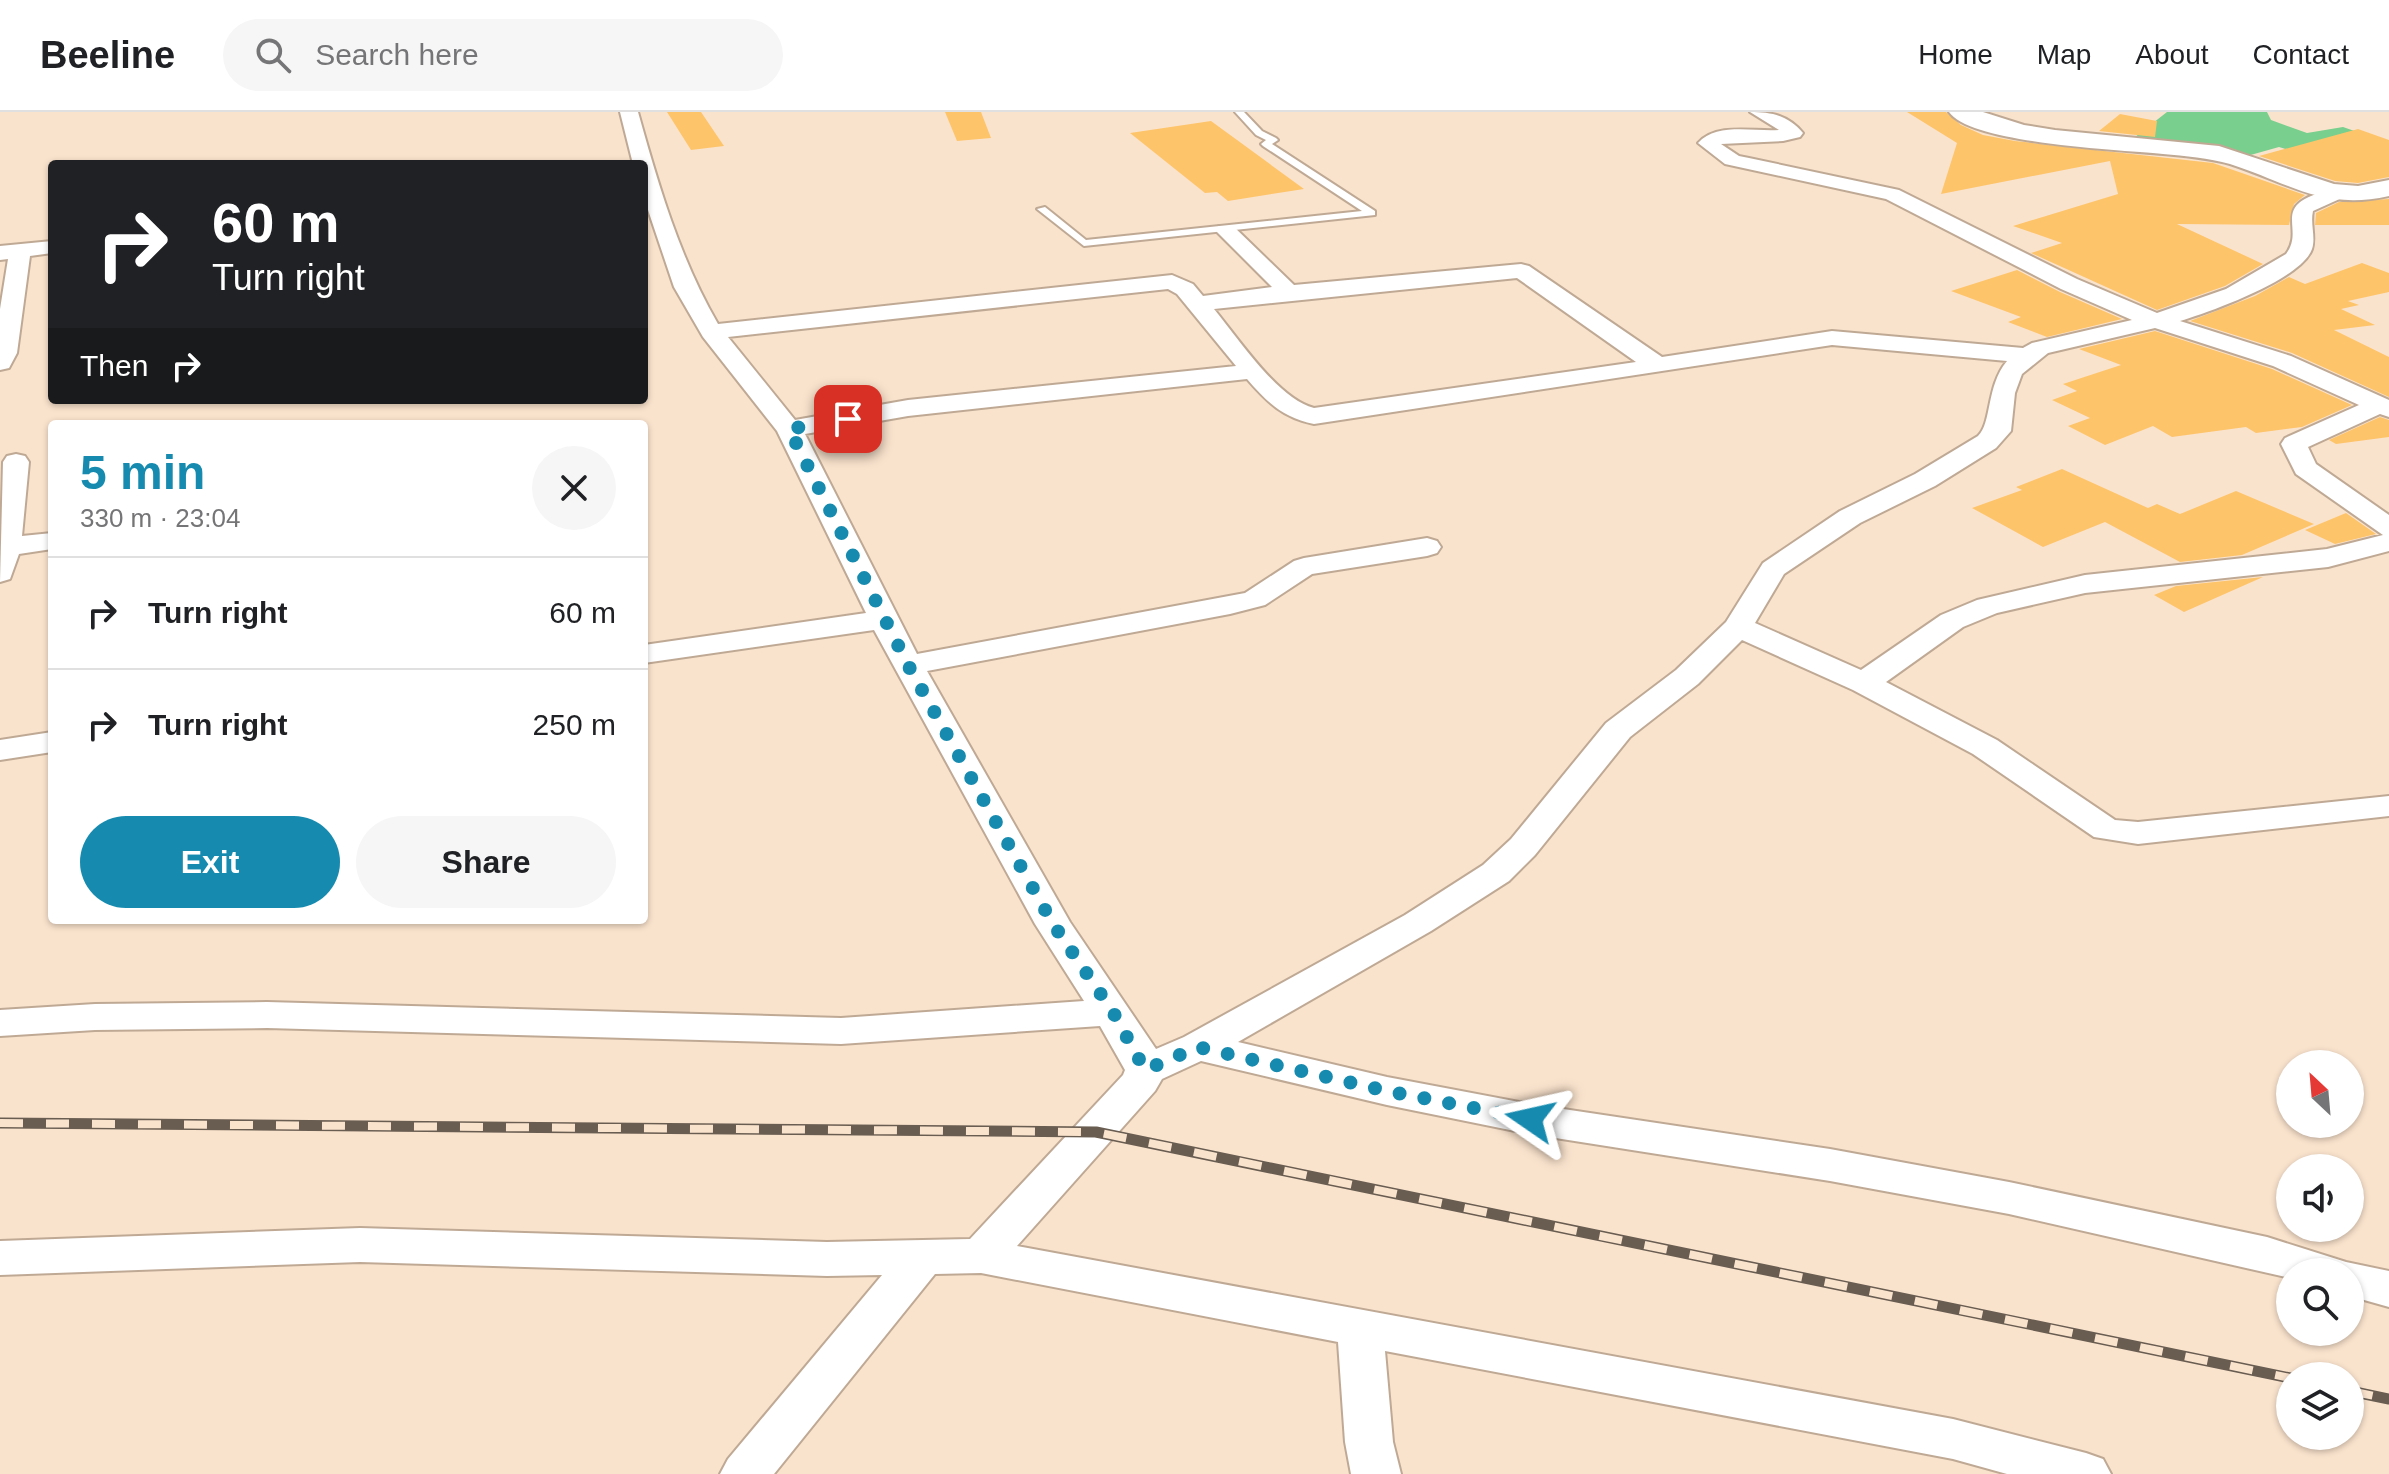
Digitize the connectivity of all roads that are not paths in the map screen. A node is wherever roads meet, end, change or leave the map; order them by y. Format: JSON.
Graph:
{"nodes":[{"id":1,"x":629,"y":112,"type":"edge"},
{"id":2,"x":1239,"y":112,"type":"edge"},
{"id":3,"x":1759,"y":112,"type":"edge"},
{"id":4,"x":1961,"y":112,"type":"edge"},
{"id":5,"x":641,"y":160,"type":"edge"},
{"id":6,"x":648,"y":185,"type":"edge"},
{"id":7,"x":2389,"y":188,"type":"edge"},
{"id":8,"x":2337,"y":193,"type":"junction"},
{"id":9,"x":1042,"y":209,"type":"dead end"},
{"id":10,"x":1226,"y":230,"type":"junction"},
{"id":11,"x":48,"y":247,"type":"edge"},
{"id":12,"x":10,"y":252,"type":"edge"},
{"id":13,"x":1289,"y":292,"type":"junction"},
{"id":14,"x":1198,"y":304,"type":"junction"},
{"id":15,"x":2157,"y":322,"type":"junction"},
{"id":16,"x":711,"y":332,"type":"junction"},
{"id":17,"x":2024,"y":355,"type":"junction"},
{"id":18,"x":0,"y":363,"type":"edge"},
{"id":19,"x":1657,"y":365,"type":"junction"},
{"id":20,"x":1253,"y":371,"type":"junction"},
{"id":21,"x":2384,"y":407,"type":"edge"},
{"id":22,"x":789,"y":429,"type":"junction"},
{"id":23,"x":16,"y":462,"type":"dead end"},
{"id":24,"x":2389,"y":528,"type":"edge"},
{"id":25,"x":2389,"y":542,"type":"edge"},
{"id":26,"x":48,"y":543,"type":"edge"},
{"id":27,"x":1427,"y":547,"type":"dead end"},
{"id":28,"x":4,"y":560,"type":"edge"},
{"id":29,"x":885,"y":619,"type":"junction"},
{"id":30,"x":1738,"y":627,"type":"junction"},
{"id":31,"x":648,"y":653,"type":"edge"},
{"id":32,"x":908,"y":665,"type":"junction"},
{"id":33,"x":1864,"y":683,"type":"junction"},
{"id":34,"x":48,"y":743,"type":"edge"},
{"id":35,"x":0,"y":750,"type":"edge"},
{"id":36,"x":2389,"y":806,"type":"edge"},
{"id":37,"x":1113,"y":1012,"type":"junction"},
{"id":38,"x":0,"y":1023,"type":"edge"},
{"id":39,"x":1198,"y":1047,"type":"junction"},
{"id":40,"x":1145,"y":1070,"type":"junction"},
{"id":41,"x":981,"y":1256,"type":"junction"},
{"id":42,"x":923,"y":1257,"type":"junction"},
{"id":43,"x":0,"y":1258,"type":"edge"},
{"id":44,"x":2281,"y":1258,"type":"edge"},
{"id":45,"x":2364,"y":1282,"type":"edge"},
{"id":46,"x":2389,"y":1289,"type":"edge"},
{"id":47,"x":1360,"y":1326,"type":"junction"},
{"id":48,"x":745,"y":1474,"type":"edge"},
{"id":49,"x":1376,"y":1474,"type":"edge"},
{"id":50,"x":2086,"y":1474,"type":"edge"}],
"edges":[{"from":1,"to":5,"type":"street"},
{"from":2,"to":10,"type":"lane"},
{"from":3,"to":15,"type":"street"},
{"from":4,"to":8,"type":"main road"},
{"from":6,"to":16,"type":"street"},
{"from":7,"to":8,"type":"main road"},
{"from":8,"to":15,"type":"street"},
{"from":9,"to":10,"type":"lane"},
{"from":10,"to":13,"type":"street"},
{"from":11,"to":12,"type":"street"},
{"from":12,"to":18,"type":"street"},
{"from":13,"to":14,"type":"street"},
{"from":13,"to":19,"type":"street"},
{"from":14,"to":16,"type":"street"},
{"from":14,"to":20,"type":"street"},
{"from":15,"to":17,"type":"street"},
{"from":15,"to":21,"type":"street"},
{"from":16,"to":22,"type":"street"},
{"from":17,"to":19,"type":"street"},
{"from":17,"to":30,"type":"street"},
{"from":19,"to":20,"type":"street"},
{"from":20,"to":22,"type":"street"},
{"from":21,"to":24,"type":"street"},
{"from":22,"to":29,"type":"street"},
{"from":23,"to":28,"type":"street"},
{"from":25,"to":33,"type":"street"},
{"from":26,"to":28,"type":"street"},
{"from":27,"to":32,"type":"street"},
{"from":29,"to":31,"type":"street"},
{"from":29,"to":32,"type":"street"},
{"from":30,"to":33,"type":"street"},
{"from":30,"to":39,"type":"street"},
{"from":32,"to":37,"type":"street"},
{"from":33,"to":36,"type":"street"},
{"from":34,"to":35,"type":"street"},
{"from":37,"to":38,"type":"street"},
{"from":37,"to":40,"type":"street"},
{"from":39,"to":40,"type":"street"},
{"from":39,"to":44,"type":"street"},
{"from":40,"to":41,"type":"street"},
{"from":41,"to":42,"type":"street"},
{"from":41,"to":47,"type":"street"},
{"from":42,"to":43,"type":"street"},
{"from":42,"to":48,"type":"street"},
{"from":45,"to":46,"type":"street"},
{"from":47,"to":49,"type":"street"},
{"from":47,"to":50,"type":"street"}]}
